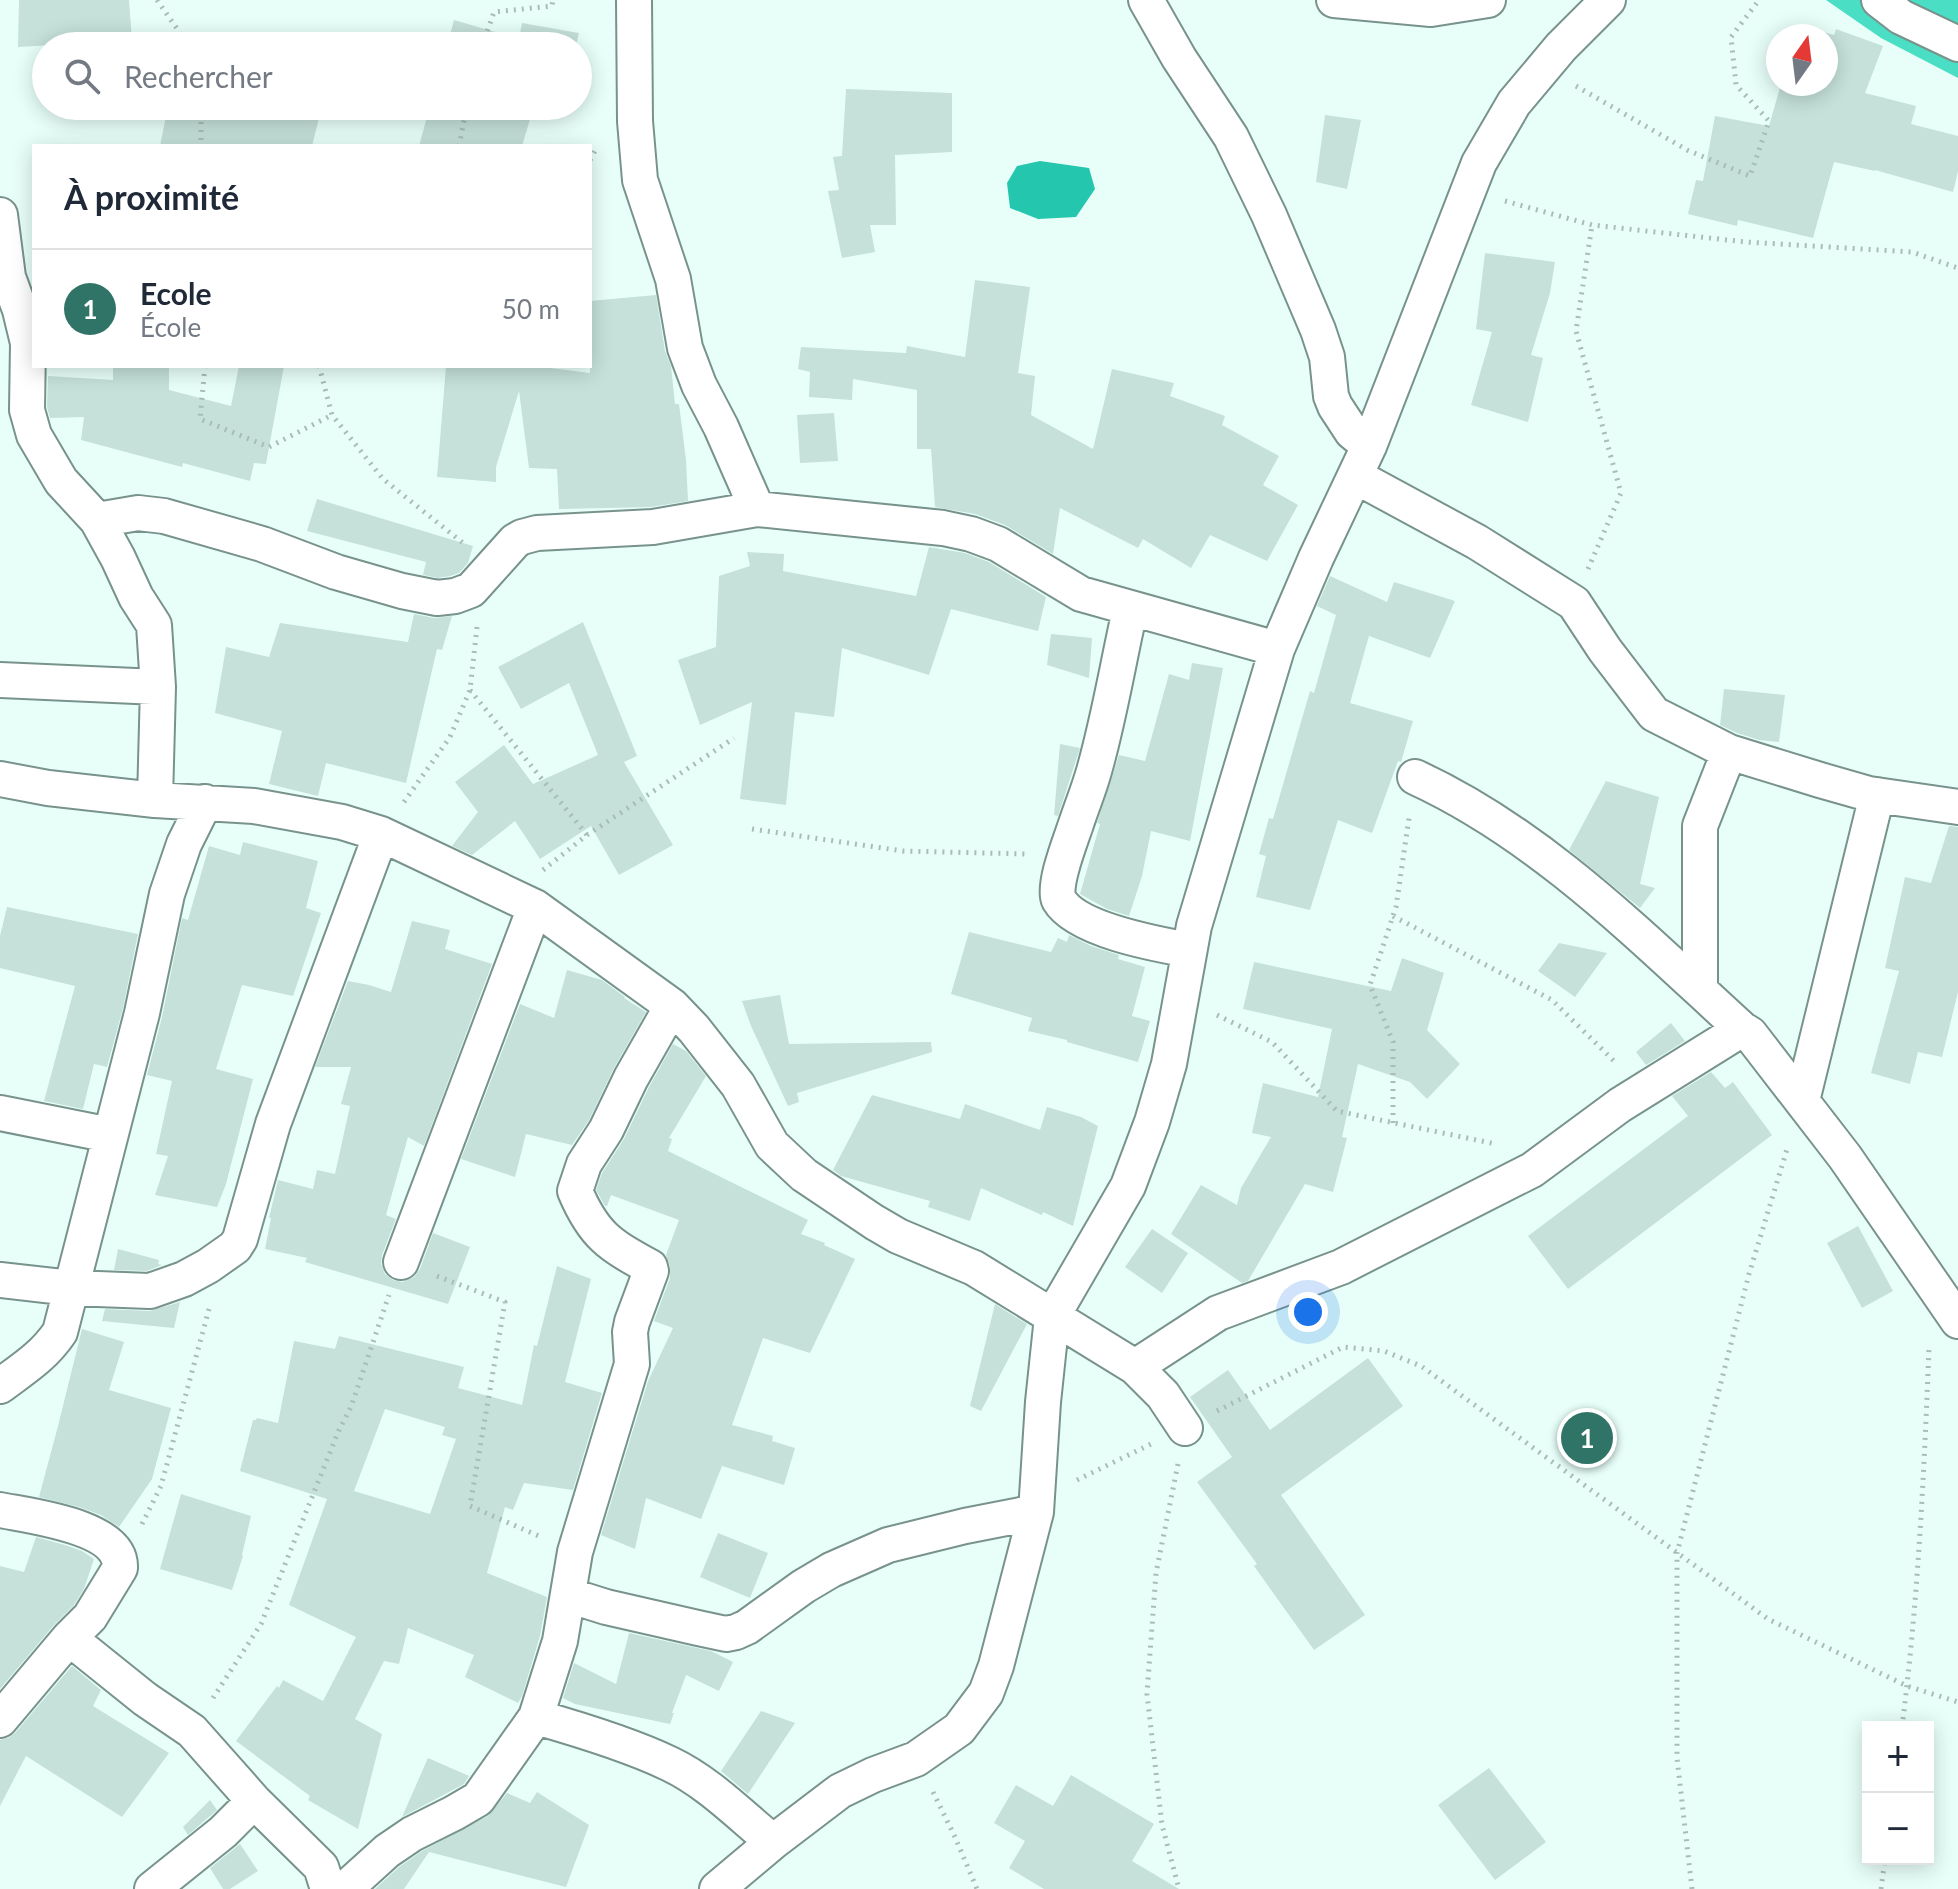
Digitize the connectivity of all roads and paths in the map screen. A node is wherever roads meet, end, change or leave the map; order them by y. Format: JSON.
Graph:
{"nodes":[{"id":1,"x":157,"y":0,"type":"edge"},
{"id":2,"x":553,"y":0,"type":"edge"},
{"id":3,"x":634,"y":0,"type":"edge"},
{"id":4,"x":1146,"y":0,"type":"edge"},
{"id":5,"x":1334,"y":0,"type":"edge"},
{"id":6,"x":1488,"y":0,"type":"edge"},
{"id":7,"x":1608,"y":0,"type":"edge"},
{"id":8,"x":1759,"y":0,"type":"edge"},
{"id":9,"x":1879,"y":0,"type":"edge"},
{"id":10,"x":179,"y":32,"type":"edge"},
{"id":11,"x":487,"y":32,"type":"edge"},
{"id":12,"x":1958,"y":44,"type":"edge"},
{"id":13,"x":1545,"y":67,"type":"junction"},
{"id":14,"x":201,"y":120,"type":"edge"},
{"id":15,"x":464,"y":120,"type":"edge"},
{"id":16,"x":201,"y":144,"type":"edge"},
{"id":17,"x":459,"y":144,"type":"edge"},
{"id":18,"x":1469,"y":191,"type":"junction"},
{"id":19,"x":0,"y":215,"type":"edge"},
{"id":20,"x":1592,"y":225,"type":"junction"},
{"id":21,"x":1958,"y":268,"type":"edge"},
{"id":22,"x":205,"y":368,"type":"edge"},
{"id":23,"x":320,"y":368,"type":"edge"},
{"id":24,"x":14,"y":403,"type":"edge"},
{"id":25,"x":332,"y":415,"type":"junction"},
{"id":26,"x":1362,"y":461,"type":"junction"},
{"id":27,"x":757,"y":509,"type":"junction"},
{"id":28,"x":97,"y":520,"type":"junction"},
{"id":29,"x":488,"y":573,"type":"junction"},
{"id":30,"x":1574,"y":603,"type":"junction"},
{"id":31,"x":1130,"y":610,"type":"junction"},
{"id":32,"x":1277,"y":649,"type":"junction"},
{"id":33,"x":0,"y":680,"type":"edge"},
{"id":34,"x":158,"y":687,"type":"junction"},
{"id":35,"x":470,"y":690,"type":"junction"},
{"id":36,"x":734,"y":738,"type":"dead end"},
{"id":37,"x":1729,"y":752,"type":"junction"},
{"id":38,"x":1415,"y":777,"type":"joint"},
{"id":39,"x":0,"y":779,"type":"edge"},
{"id":40,"x":1877,"y":795,"type":"junction"},
{"id":41,"x":155,"y":800,"type":"junction"},
{"id":42,"x":205,"y":802,"type":"junction"},
{"id":43,"x":1958,"y":807,"type":"edge"},
{"id":44,"x":752,"y":829,"type":"dead end"},
{"id":45,"x":381,"y":834,"type":"junction"},
{"id":46,"x":587,"y":835,"type":"junction"},
{"id":47,"x":1066,"y":855,"type":"junction"},
{"id":48,"x":524,"y":902,"type":"junction"},
{"id":49,"x":1393,"y":916,"type":"junction"},
{"id":50,"x":1189,"y":950,"type":"junction"},
{"id":51,"x":1700,"y":990,"type":"junction"},
{"id":52,"x":1181,"y":997,"type":"junction"},
{"id":53,"x":672,"y":1006,"type":"junction"},
{"id":54,"x":1742,"y":1029,"type":"junction"},
{"id":55,"x":1644,"y":1091,"type":"junction"},
{"id":56,"x":1802,"y":1101,"type":"junction"},
{"id":57,"x":0,"y":1113,"type":"edge"},
{"id":58,"x":1393,"y":1123,"type":"junction"},
{"id":59,"x":110,"y":1135,"type":"junction"},
{"id":60,"x":1551,"y":1155,"type":"junction"},
{"id":61,"x":224,"y":1255,"type":"junction"},
{"id":62,"x":401,"y":1262,"type":"junction"},
{"id":63,"x":0,"y":1280,"type":"edge"},
{"id":64,"x":1948,"y":1281,"type":"edge"},
{"id":65,"x":71,"y":1288,"type":"junction"},
{"id":66,"x":1052,"y":1317,"type":"junction"},
{"id":67,"x":1958,"y":1321,"type":"edge"},
{"id":68,"x":1135,"y":1367,"type":"junction"},
{"id":69,"x":0,"y":1386,"type":"edge"},
{"id":70,"x":1185,"y":1428,"type":"junction"},
{"id":71,"x":0,"y":1510,"type":"edge"},
{"id":72,"x":1036,"y":1512,"type":"junction"},
{"id":73,"x":575,"y":1552,"type":"junction"},
{"id":74,"x":1677,"y":1553,"type":"junction"},
{"id":75,"x":120,"y":1568,"type":"junction"},
{"id":76,"x":568,"y":1595,"type":"junction"},
{"id":77,"x":69,"y":1638,"type":"junction"},
{"id":78,"x":1907,"y":1686,"type":"junction"},
{"id":79,"x":1958,"y":1702,"type":"edge"},
{"id":80,"x":536,"y":1717,"type":"junction"},
{"id":81,"x":0,"y":1720,"type":"edge"},
{"id":82,"x":1903,"y":1721,"type":"edge"},
{"id":83,"x":192,"y":1731,"type":"junction"},
{"id":84,"x":916,"y":1759,"type":"junction"},
{"id":85,"x":254,"y":1801,"type":"junction"},
{"id":86,"x":773,"y":1842,"type":"junction"},
{"id":87,"x":1884,"y":1865,"type":"edge"},
{"id":88,"x":152,"y":1889,"type":"edge"},
{"id":89,"x":328,"y":1889,"type":"edge"},
{"id":90,"x":345,"y":1889,"type":"edge"},
{"id":91,"x":717,"y":1889,"type":"edge"},
{"id":92,"x":977,"y":1889,"type":"edge"},
{"id":93,"x":1179,"y":1889,"type":"edge"},
{"id":94,"x":1692,"y":1889,"type":"edge"},
{"id":95,"x":1881,"y":1889,"type":"edge"}],
"edges":[{"from":1,"to":10,"type":"path"},
{"from":2,"to":11,"type":"path"},
{"from":3,"to":27,"type":"street"},
{"from":4,"to":26,"type":"street"},
{"from":5,"to":6,"type":"street"},
{"from":7,"to":13,"type":"street"},
{"from":8,"to":13,"type":"path"},
{"from":9,"to":12,"type":"street"},
{"from":13,"to":18,"type":"street"},
{"from":14,"to":16,"type":"path"},
{"from":15,"to":17,"type":"path"},
{"from":18,"to":20,"type":"path"},
{"from":18,"to":26,"type":"street"},
{"from":19,"to":24,"type":"street"},
{"from":20,"to":21,"type":"path"},
{"from":20,"to":30,"type":"path"},
{"from":22,"to":25,"type":"path"},
{"from":23,"to":25,"type":"path"},
{"from":24,"to":28,"type":"street"},
{"from":25,"to":29,"type":"path"},
{"from":26,"to":30,"type":"street"},
{"from":26,"to":32,"type":"street"},
{"from":27,"to":29,"type":"street"},
{"from":27,"to":31,"type":"street"},
{"from":28,"to":29,"type":"street"},
{"from":28,"to":34,"type":"street"},
{"from":29,"to":35,"type":"path"},
{"from":30,"to":37,"type":"street"},
{"from":31,"to":32,"type":"street"},
{"from":31,"to":47,"type":"street"},
{"from":32,"to":50,"type":"street"},
{"from":33,"to":34,"type":"street"},
{"from":34,"to":41,"type":"street"},
{"from":35,"to":45,"type":"path"},
{"from":35,"to":46,"type":"path"},
{"from":36,"to":46,"type":"path"},
{"from":37,"to":40,"type":"street"},
{"from":37,"to":51,"type":"street"},
{"from":38,"to":49,"type":"path"},
{"from":38,"to":51,"type":"street"},
{"from":39,"to":41,"type":"street"},
{"from":40,"to":43,"type":"street"},
{"from":40,"to":56,"type":"street"},
{"from":41,"to":42,"type":"street"},
{"from":42,"to":45,"type":"street"},
{"from":42,"to":59,"type":"street"},
{"from":44,"to":47,"type":"path"},
{"from":45,"to":48,"type":"street"},
{"from":45,"to":61,"type":"street"},
{"from":46,"to":48,"type":"path"},
{"from":47,"to":50,"type":"street"},
{"from":48,"to":53,"type":"street"},
{"from":48,"to":62,"type":"street"},
{"from":49,"to":55,"type":"path"},
{"from":49,"to":58,"type":"path"},
{"from":50,"to":52,"type":"street"},
{"from":51,"to":54,"type":"street"},
{"from":52,"to":58,"type":"path"},
{"from":52,"to":66,"type":"street"},
{"from":53,"to":66,"type":"street"},
{"from":53,"to":73,"type":"street"},
{"from":54,"to":55,"type":"street"},
{"from":54,"to":56,"type":"street"},
{"from":55,"to":60,"type":"street"},
{"from":56,"to":64,"type":"street"},
{"from":56,"to":74,"type":"path"},
{"from":57,"to":59,"type":"street"},
{"from":58,"to":60,"type":"path"},
{"from":59,"to":65,"type":"street"},
{"from":60,"to":68,"type":"street"},
{"from":61,"to":65,"type":"street"},
{"from":61,"to":75,"type":"path"},
{"from":62,"to":73,"type":"path"},
{"from":62,"to":83,"type":"path"},
{"from":63,"to":65,"type":"street"},
{"from":64,"to":67,"type":"street"},
{"from":64,"to":78,"type":"path"},
{"from":65,"to":69,"type":"street"},
{"from":66,"to":68,"type":"street"},
{"from":66,"to":72,"type":"street"},
{"from":68,"to":70,"type":"street"},
{"from":70,"to":72,"type":"path"},
{"from":70,"to":74,"type":"path"},
{"from":70,"to":93,"type":"path"},
{"from":71,"to":75,"type":"street"},
{"from":72,"to":76,"type":"street"},
{"from":72,"to":84,"type":"street"},
{"from":73,"to":76,"type":"street"},
{"from":74,"to":78,"type":"path"},
{"from":74,"to":94,"type":"path"},
{"from":75,"to":77,"type":"street"},
{"from":76,"to":80,"type":"street"},
{"from":77,"to":81,"type":"street"},
{"from":77,"to":83,"type":"street"},
{"from":78,"to":79,"type":"path"},
{"from":78,"to":82,"type":"path"},
{"from":80,"to":86,"type":"street"},
{"from":80,"to":90,"type":"street"},
{"from":83,"to":85,"type":"street"},
{"from":84,"to":86,"type":"street"},
{"from":84,"to":92,"type":"path"},
{"from":85,"to":88,"type":"street"},
{"from":85,"to":89,"type":"street"},
{"from":86,"to":91,"type":"street"},
{"from":87,"to":95,"type":"path"}]}
